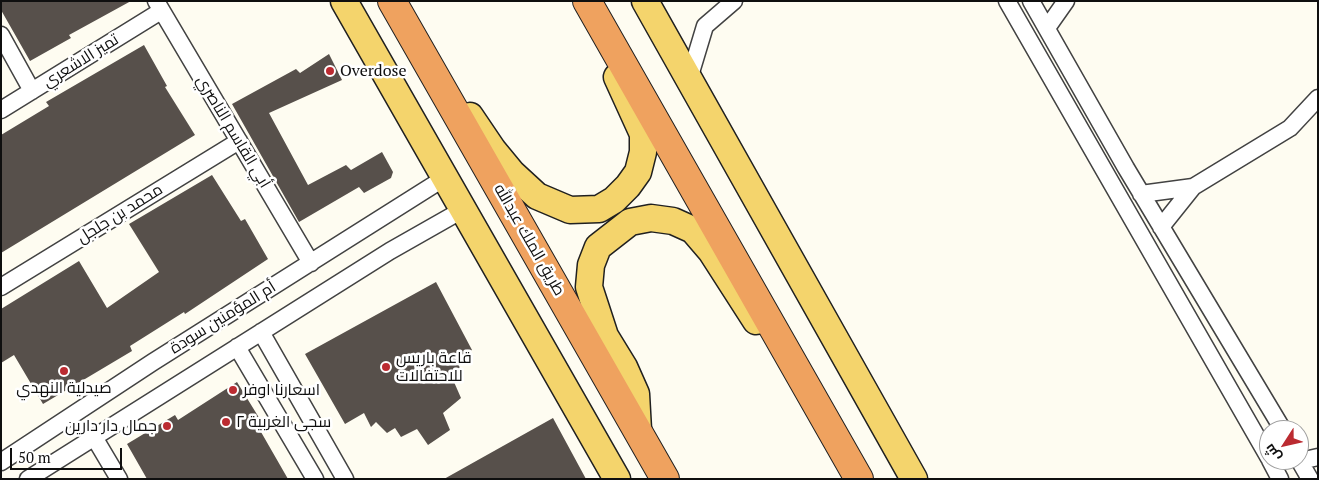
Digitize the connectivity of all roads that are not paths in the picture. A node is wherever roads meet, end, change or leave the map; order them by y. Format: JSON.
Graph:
{"nodes":[{"id":1,"x":344,"y":1,"type":"edge"},
{"id":2,"x":392,"y":1,"type":"edge"},
{"id":3,"x":645,"y":1,"type":"edge"},
{"id":4,"x":734,"y":1,"type":"edge"},
{"id":5,"x":1007,"y":1,"type":"edge"},
{"id":6,"x":1031,"y":1,"type":"edge"},
{"id":7,"x":1066,"y":1,"type":"edge"},
{"id":8,"x":587,"y":3,"type":"edge"},
{"id":9,"x":159,"y":6,"type":"edge"},
{"id":10,"x":1047,"y":28,"type":"junction"},
{"id":11,"x":1,"y":35,"type":"edge"},
{"id":12,"x":689,"y":79,"type":"junction"},
{"id":13,"x":32,"y":91,"type":"junction"},
{"id":14,"x":444,"y":92,"type":"junction"},
{"id":15,"x":1318,"y":98,"type":"edge"},
{"id":16,"x":1,"y":110,"type":"edge"},
{"id":17,"x":238,"y":141,"type":"junction"},
{"id":18,"x":446,"y":177,"type":"junction"},
{"id":19,"x":1193,"y":187,"type":"junction"},
{"id":20,"x":1141,"y":194,"type":"junction"},
{"id":21,"x":464,"y":209,"type":"junction"},
{"id":22,"x":1161,"y":227,"type":"junction"},
{"id":23,"x":311,"y":262,"type":"junction"},
{"id":24,"x":1,"y":288,"type":"edge"},
{"id":25,"x":261,"y":332,"type":"junction"},
{"id":26,"x":236,"y":347,"type":"junction"},
{"id":27,"x":790,"y":358,"type":"junction"},
{"id":28,"x":1276,"y":420,"type":"edge"},
{"id":29,"x":638,"y":430,"type":"junction"},
{"id":30,"x":94,"y":437,"type":"junction"},
{"id":31,"x":894,"y":444,"type":"junction"},
{"id":32,"x":1259,"y":444,"type":"edge"},
{"id":33,"x":1,"y":462,"type":"edge"},
{"id":34,"x":28,"y":479,"type":"edge"},
{"id":35,"x":118,"y":479,"type":"edge"},
{"id":36,"x":315,"y":479,"type":"edge"},
{"id":37,"x":345,"y":479,"type":"edge"},
{"id":38,"x":618,"y":479,"type":"edge"},
{"id":39,"x":664,"y":479,"type":"edge"},
{"id":40,"x":859,"y":479,"type":"edge"},
{"id":41,"x":899,"y":479,"type":"edge"},
{"id":42,"x":914,"y":479,"type":"edge"}],
"edges":[{"from":1,"to":18,"type":"main road"},
{"from":2,"to":14,"type":"highway","name":"طريق الملك عبدالله"},
{"from":3,"to":12,"type":"main road"},
{"from":4,"to":12,"type":"street"},
{"from":5,"to":32,"type":"street"},
{"from":6,"to":10,"type":"street"},
{"from":7,"to":10,"type":"street"},
{"from":8,"to":14,"type":"main road"},
{"from":8,"to":27,"type":"highway"},
{"from":9,"to":13,"type":"street","name":"تميز الاشعري"},
{"from":9,"to":17,"type":"street","name":"أبي القاسم الناصري"},
{"from":10,"to":20,"type":"street"},
{"from":11,"to":13,"type":"street"},
{"from":12,"to":31,"type":"main road"},
{"from":13,"to":16,"type":"street","name":"تميز الاشعري"},
{"from":14,"to":29,"type":"highway","name":"طريق الملك عبدالله"},
{"from":15,"to":19,"type":"street"},
{"from":17,"to":23,"type":"street","name":"أبي القاسم الناصري"},
{"from":17,"to":24,"type":"street","name":"محمد بن جلجل"},
{"from":18,"to":21,"type":"main road"},
{"from":18,"to":23,"type":"street","name":"أم المؤمنين سودة"},
{"from":19,"to":20,"type":"street"},
{"from":19,"to":22,"type":"street"},
{"from":20,"to":22,"type":"street"},
{"from":21,"to":25,"type":"street","name":"أم المؤمنين سودة"},
{"from":21,"to":38,"type":"main road"},
{"from":22,"to":28,"type":"street"},
{"from":23,"to":33,"type":"street","name":"أم المؤمنين سودة"},
{"from":25,"to":26,"type":"street","name":"أم المؤمنين سودة"},
{"from":25,"to":37,"type":"street"},
{"from":26,"to":30,"type":"street","name":"أم المؤمنين سودة"},
{"from":26,"to":36,"type":"street"},
{"from":27,"to":29,"type":"main road"},
{"from":27,"to":40,"type":"highway"},
{"from":29,"to":39,"type":"highway","name":"طريق الملك عبدالله"},
{"from":30,"to":34,"type":"street","name":"أم المؤمنين سودة"},
{"from":30,"to":35,"type":"street"},
{"from":31,"to":41,"type":"main road"},
{"from":31,"to":42,"type":"main road"}]}
